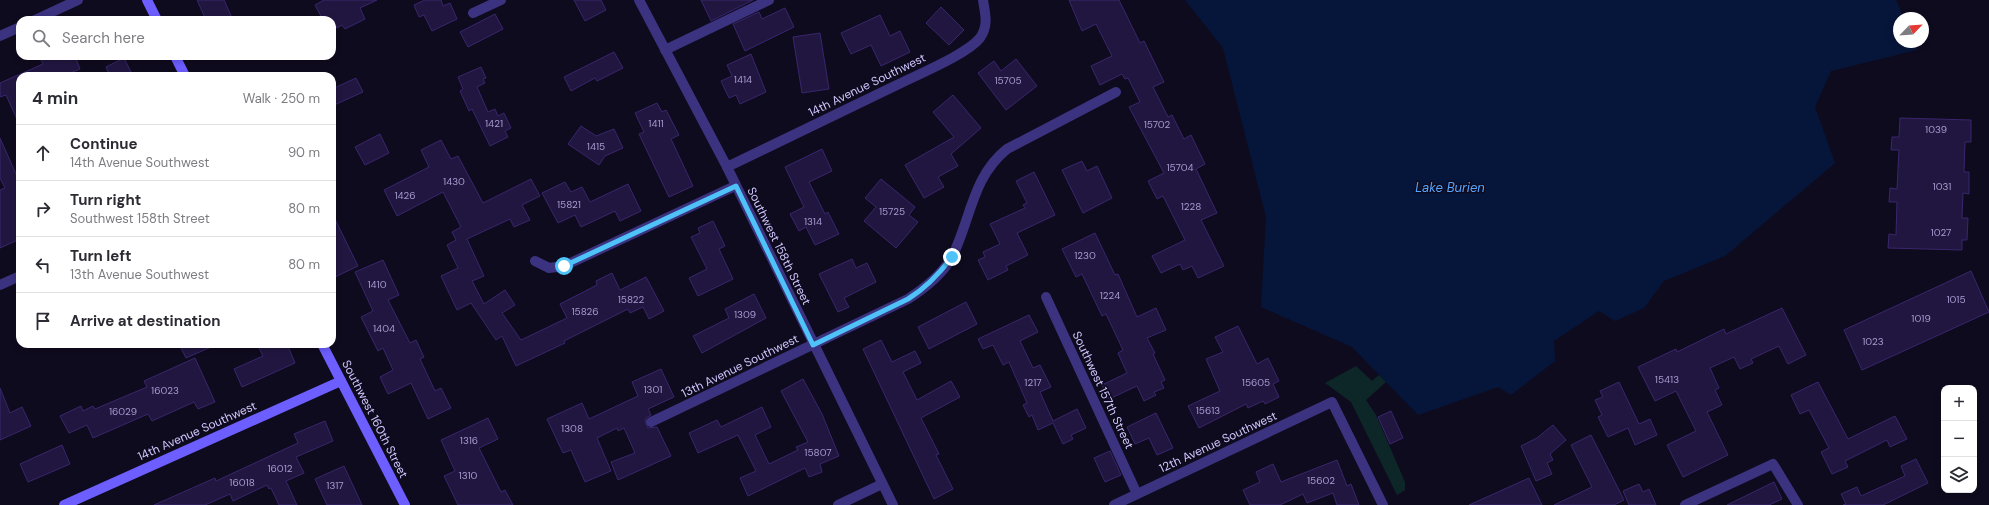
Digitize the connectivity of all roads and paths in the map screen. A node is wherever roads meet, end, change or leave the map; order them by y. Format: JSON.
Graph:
{"nodes":[{"id":1,"x":78,"y":0,"type":"edge"},
{"id":2,"x":147,"y":0,"type":"edge"},
{"id":3,"x":501,"y":0,"type":"edge"},
{"id":4,"x":639,"y":0,"type":"edge"},
{"id":5,"x":768,"y":0,"type":"edge"},
{"id":6,"x":983,"y":0,"type":"edge"},
{"id":7,"x":473,"y":13,"type":"dead end"},
{"id":8,"x":44,"y":16,"type":"edge"},
{"id":9,"x":155,"y":16,"type":"edge"},
{"id":10,"x":16,"y":29,"type":"edge"},
{"id":11,"x":0,"y":36,"type":"edge"},
{"id":12,"x":666,"y":50,"type":"junction"},
{"id":13,"x":177,"y":60,"type":"edge"},
{"id":14,"x":183,"y":72,"type":"edge"},
{"id":15,"x":1116,"y":92,"type":"dead end"},
{"id":16,"x":727,"y":167,"type":"junction"},
{"id":17,"x":736,"y":186,"type":"junction"},
{"id":18,"x":535,"y":261,"type":"dead end"},
{"id":19,"x":16,"y":278,"type":"edge"},
{"id":20,"x":0,"y":285,"type":"edge"},
{"id":21,"x":1046,"y":297,"type":"dead end"},
{"id":22,"x":813,"y":345,"type":"junction"},
{"id":23,"x":324,"y":348,"type":"edge"},
{"id":24,"x":341,"y":381,"type":"junction"},
{"id":25,"x":651,"y":422,"type":"dead end"},
{"id":26,"x":882,"y":484,"type":"junction"},
{"id":27,"x":1137,"y":494,"type":"junction"},
{"id":28,"x":64,"y":505,"type":"edge"},
{"id":29,"x":404,"y":505,"type":"edge"},
{"id":30,"x":838,"y":505,"type":"edge"},
{"id":31,"x":893,"y":505,"type":"edge"},
{"id":32,"x":1114,"y":505,"type":"edge"},
{"id":33,"x":1383,"y":505,"type":"edge"},
{"id":34,"x":1685,"y":505,"type":"edge"},
{"id":35,"x":1798,"y":505,"type":"edge"}],
"edges":[{"from":1,"to":8,"type":"street"},
{"from":2,"to":9,"type":"street"},
{"from":3,"to":7,"type":"street"},
{"from":4,"to":12,"type":"street","name":"Southwest 158th Street"},
{"from":5,"to":12,"type":"street"},
{"from":6,"to":16,"type":"street","name":"14th Avenue Southwest"},
{"from":10,"to":11,"type":"street"},
{"from":12,"to":16,"type":"street","name":"Southwest 158th Street"},
{"from":13,"to":14,"type":"street"},
{"from":15,"to":22,"type":"street","name":"13th Avenue Southwest"},
{"from":16,"to":17,"type":"street","name":"Southwest 158th Street"},
{"from":17,"to":18,"type":"street"},
{"from":17,"to":22,"type":"street","name":"Southwest 158th Street"},
{"from":19,"to":20,"type":"street"},
{"from":21,"to":27,"type":"street","name":"Southwest 157th Street"},
{"from":22,"to":25,"type":"street","name":"13th Avenue Southwest"},
{"from":22,"to":26,"type":"street","name":"Southwest 158th Street"},
{"from":23,"to":24,"type":"street","name":"Southwest 160th Street"},
{"from":24,"to":28,"type":"street","name":"14th Avenue Southwest"},
{"from":24,"to":29,"type":"street","name":"Southwest 160th Street"},
{"from":26,"to":30,"type":"street"},
{"from":26,"to":31,"type":"street","name":"Southwest 158th Street"},
{"from":27,"to":32,"type":"street","name":"12th Avenue Southwest"},
{"from":27,"to":33,"type":"street","name":"12th Avenue Southwest"},
{"from":34,"to":35,"type":"street"}]}
